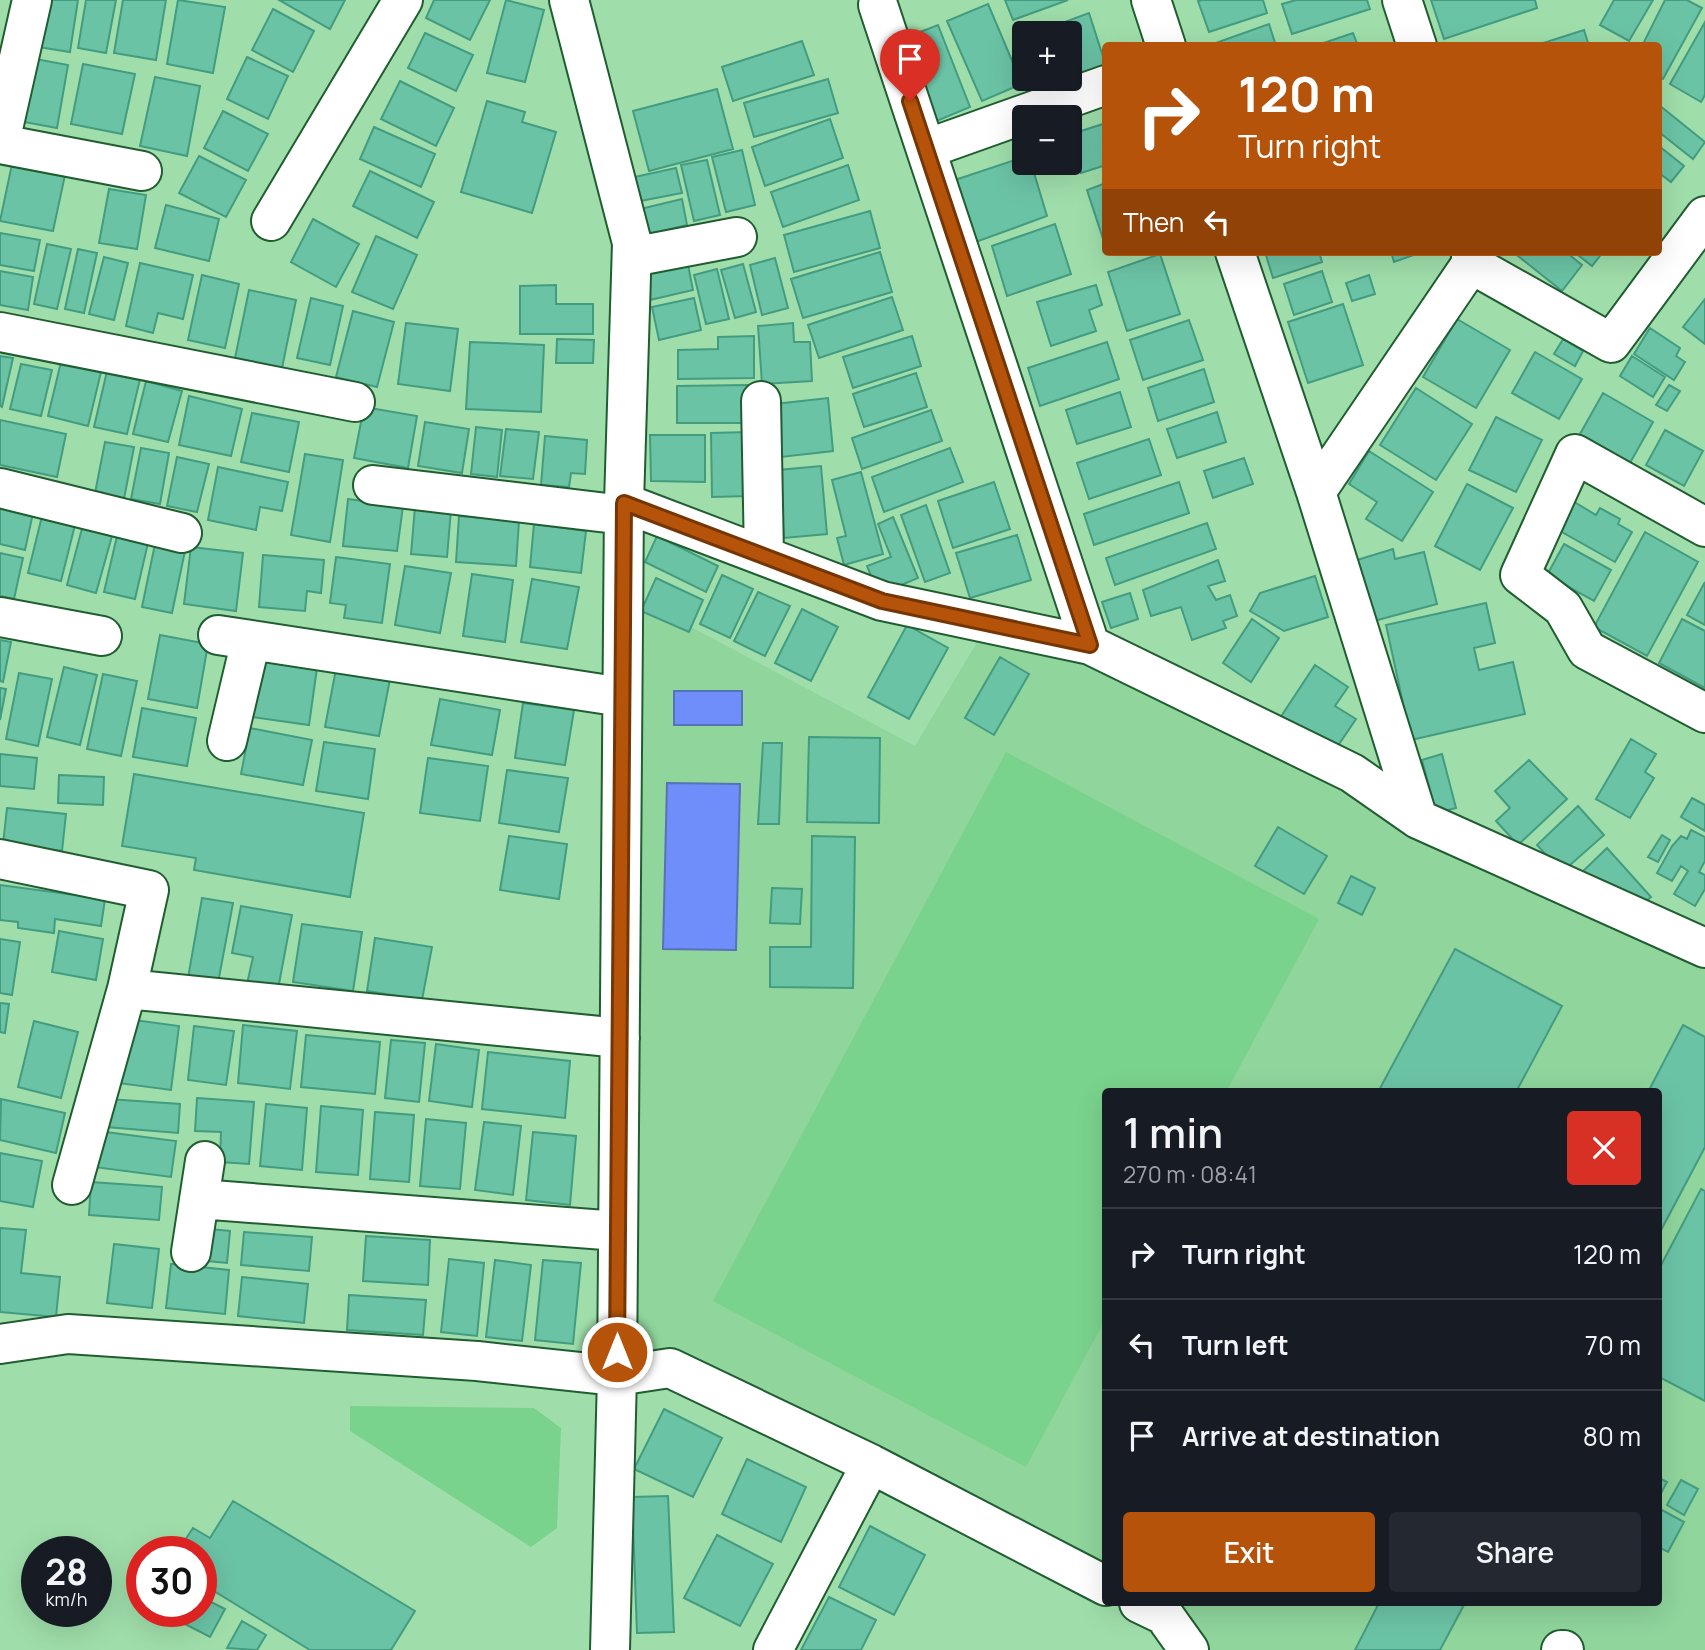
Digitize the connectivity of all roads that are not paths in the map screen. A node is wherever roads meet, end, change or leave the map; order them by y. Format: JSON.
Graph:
{"nodes":[{"id":1,"x":32,"y":0,"type":"edge"},
{"id":2,"x":403,"y":0,"type":"edge"},
{"id":3,"x":569,"y":0,"type":"edge"},
{"id":4,"x":1151,"y":0,"type":"edge"},
{"id":5,"x":1402,"y":0,"type":"edge"},
{"id":6,"x":878,"y":5,"type":"dead end"},
{"id":7,"x":1165,"y":42,"type":"edge"},
{"id":8,"x":1416,"y":42,"type":"edge"},
{"id":9,"x":1102,"y":86,"type":"edge"},
{"id":10,"x":0,"y":143,"type":"edge"},
{"id":11,"x":926,"y":149,"type":"junction"},
{"id":12,"x":142,"y":170,"type":"dead end"},
{"id":13,"x":1705,"y":216,"type":"edge"},
{"id":14,"x":271,"y":221,"type":"dead end"},
{"id":15,"x":737,"y":237,"type":"dead end"},
{"id":16,"x":1237,"y":256,"type":"edge"},
{"id":17,"x":632,"y":257,"type":"junction"},
{"id":18,"x":1471,"y":258,"type":"edge"},
{"id":19,"x":0,"y":332,"type":"edge"},
{"id":20,"x":761,"y":401,"type":"dead end"},
{"id":21,"x":355,"y":402,"type":"dead end"},
{"id":22,"x":373,"y":485,"type":"dead end"},
{"id":23,"x":0,"y":488,"type":"edge"},
{"id":24,"x":1316,"y":492,"type":"junction"},
{"id":25,"x":624,"y":509,"type":"junction"},
{"id":26,"x":1705,"y":527,"type":"edge"},
{"id":27,"x":182,"y":533,"type":"dead end"},
{"id":28,"x":764,"y":556,"type":"junction"},
{"id":29,"x":0,"y":617,"type":"edge"},
{"id":30,"x":102,"y":636,"type":"dead end"},
{"id":31,"x":1090,"y":645,"type":"junction"},
{"id":32,"x":622,"y":697,"type":"junction"},
{"id":33,"x":1705,"y":713,"type":"edge"},
{"id":34,"x":227,"y":741,"type":"dead end"},
{"id":35,"x":1418,"y":819,"type":"junction"},
{"id":36,"x":0,"y":859,"type":"edge"},
{"id":37,"x":1705,"y":948,"type":"edge"},
{"id":38,"x":127,"y":989,"type":"junction"},
{"id":39,"x":620,"y":1038,"type":"junction"},
{"id":40,"x":205,"y":1161,"type":"dead end"},
{"id":41,"x":72,"y":1185,"type":"dead end"},
{"id":42,"x":199,"y":1199,"type":"junction"},
{"id":43,"x":618,"y":1231,"type":"junction"},
{"id":44,"x":191,"y":1252,"type":"dead end"},
{"id":45,"x":0,"y":1344,"type":"edge"},
{"id":46,"x":617,"y":1376,"type":"junction"},
{"id":47,"x":871,"y":1464,"type":"junction"},
{"id":48,"x":1102,"y":1584,"type":"edge"},
{"id":49,"x":1145,"y":1606,"type":"edge"},
{"id":50,"x":610,"y":1650,"type":"edge"},
{"id":51,"x":773,"y":1650,"type":"edge"},
{"id":52,"x":1189,"y":1650,"type":"edge"}],
"edges":[{"from":1,"to":10,"type":"street"},
{"from":2,"to":14,"type":"street"},
{"from":3,"to":17,"type":"street"},
{"from":4,"to":7,"type":"street"},
{"from":5,"to":8,"type":"street"},
{"from":6,"to":11,"type":"street"},
{"from":9,"to":11,"type":"street"},
{"from":10,"to":12,"type":"street"},
{"from":11,"to":31,"type":"street"},
{"from":13,"to":18,"type":"street"},
{"from":15,"to":17,"type":"street"},
{"from":16,"to":24,"type":"street"},
{"from":17,"to":25,"type":"street"},
{"from":18,"to":24,"type":"street"},
{"from":19,"to":21,"type":"street"},
{"from":20,"to":28,"type":"street"},
{"from":22,"to":25,"type":"street"},
{"from":23,"to":27,"type":"street"},
{"from":24,"to":35,"type":"street"},
{"from":25,"to":28,"type":"street"},
{"from":25,"to":32,"type":"street"},
{"from":26,"to":33,"type":"street"},
{"from":28,"to":31,"type":"street"},
{"from":29,"to":30,"type":"street"},
{"from":31,"to":35,"type":"street"},
{"from":32,"to":34,"type":"street"},
{"from":32,"to":39,"type":"street"},
{"from":35,"to":37,"type":"street"},
{"from":36,"to":38,"type":"street"},
{"from":38,"to":39,"type":"street"},
{"from":38,"to":41,"type":"street"},
{"from":39,"to":43,"type":"street"},
{"from":40,"to":42,"type":"street"},
{"from":42,"to":43,"type":"street"},
{"from":42,"to":44,"type":"street"},
{"from":43,"to":46,"type":"street"},
{"from":45,"to":46,"type":"street"},
{"from":46,"to":47,"type":"street"},
{"from":46,"to":50,"type":"street"},
{"from":47,"to":48,"type":"street"},
{"from":47,"to":51,"type":"street"},
{"from":49,"to":52,"type":"street"}]}
